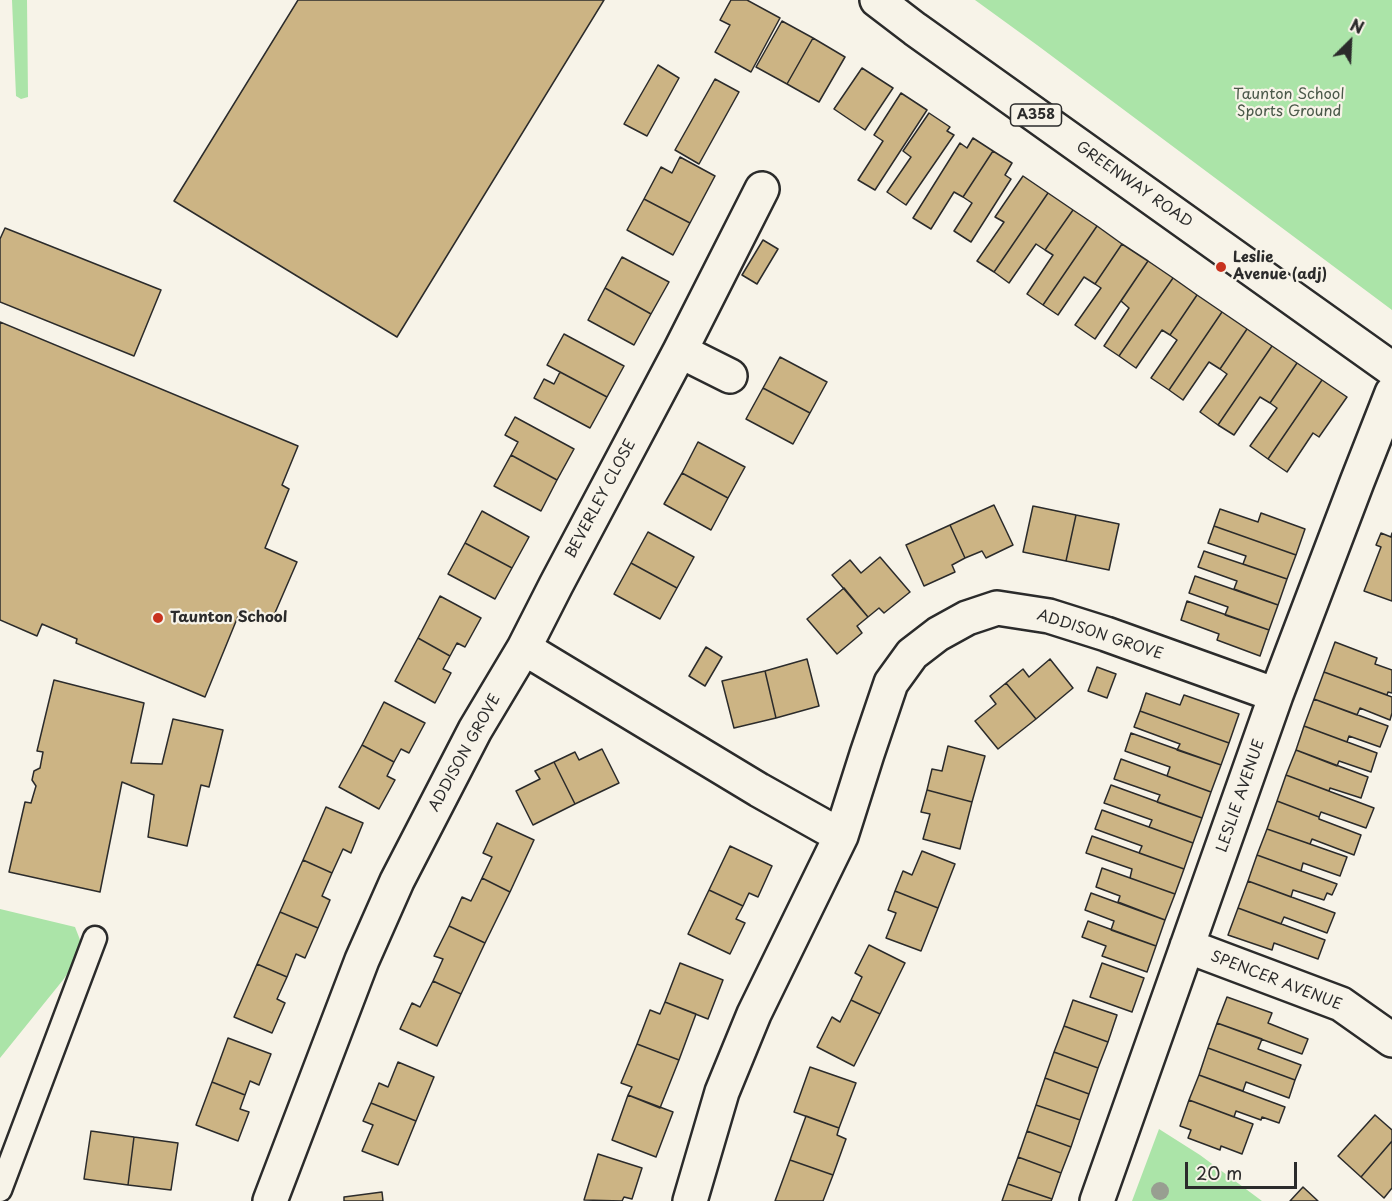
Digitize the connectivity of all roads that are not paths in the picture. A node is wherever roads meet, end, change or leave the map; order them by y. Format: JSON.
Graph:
{"nodes":[{"id":1,"x":876,"y":0,"type":"edge"},
{"id":2,"x":762,"y":189,"type":"dead end"},
{"id":3,"x":680,"y":351,"type":"junction"},
{"id":4,"x":1392,"y":369,"type":"edge"},
{"id":5,"x":730,"y":376,"type":"dead end"},
{"id":6,"x":1392,"y":393,"type":"edge"},
{"id":7,"x":524,"y":648,"type":"junction"},
{"id":8,"x":1276,"y":695,"type":"junction"},
{"id":9,"x":841,"y":836,"type":"junction"},
{"id":10,"x":95,"y":938,"type":"dead end"},
{"id":11,"x":1187,"y":946,"type":"junction"},
{"id":12,"x":1392,"y":1040,"type":"edge"},
{"id":13,"x":0,"y":1190,"type":"edge"},
{"id":14,"x":270,"y":1201,"type":"edge"},
{"id":15,"x":690,"y":1201,"type":"edge"},
{"id":16,"x":1096,"y":1201,"type":"edge"}],
"edges":[{"from":1,"to":4,"type":"street","name":"GREENWAY ROAD","number":"A358"},
{"from":2,"to":3,"type":"street","name":"BEVERLEY CLOSE"},
{"from":3,"to":5,"type":"street"},
{"from":3,"to":7,"type":"street","name":"BEVERLEY CLOSE"},
{"from":6,"to":8,"type":"street","name":"LESLIE AVENUE"},
{"from":7,"to":9,"type":"street"},
{"from":7,"to":14,"type":"street","name":"ADDISON GROVE"},
{"from":8,"to":9,"type":"street","name":"ADDISON GROVE"},
{"from":8,"to":11,"type":"street","name":"LESLIE AVENUE"},
{"from":9,"to":15,"type":"street","name":"ADDISON GROVE"},
{"from":10,"to":13,"type":"lane"},
{"from":11,"to":12,"type":"street","name":"SPENCER AVENUE"},
{"from":11,"to":16,"type":"street","name":"LESLIE AVENUE"}]}
